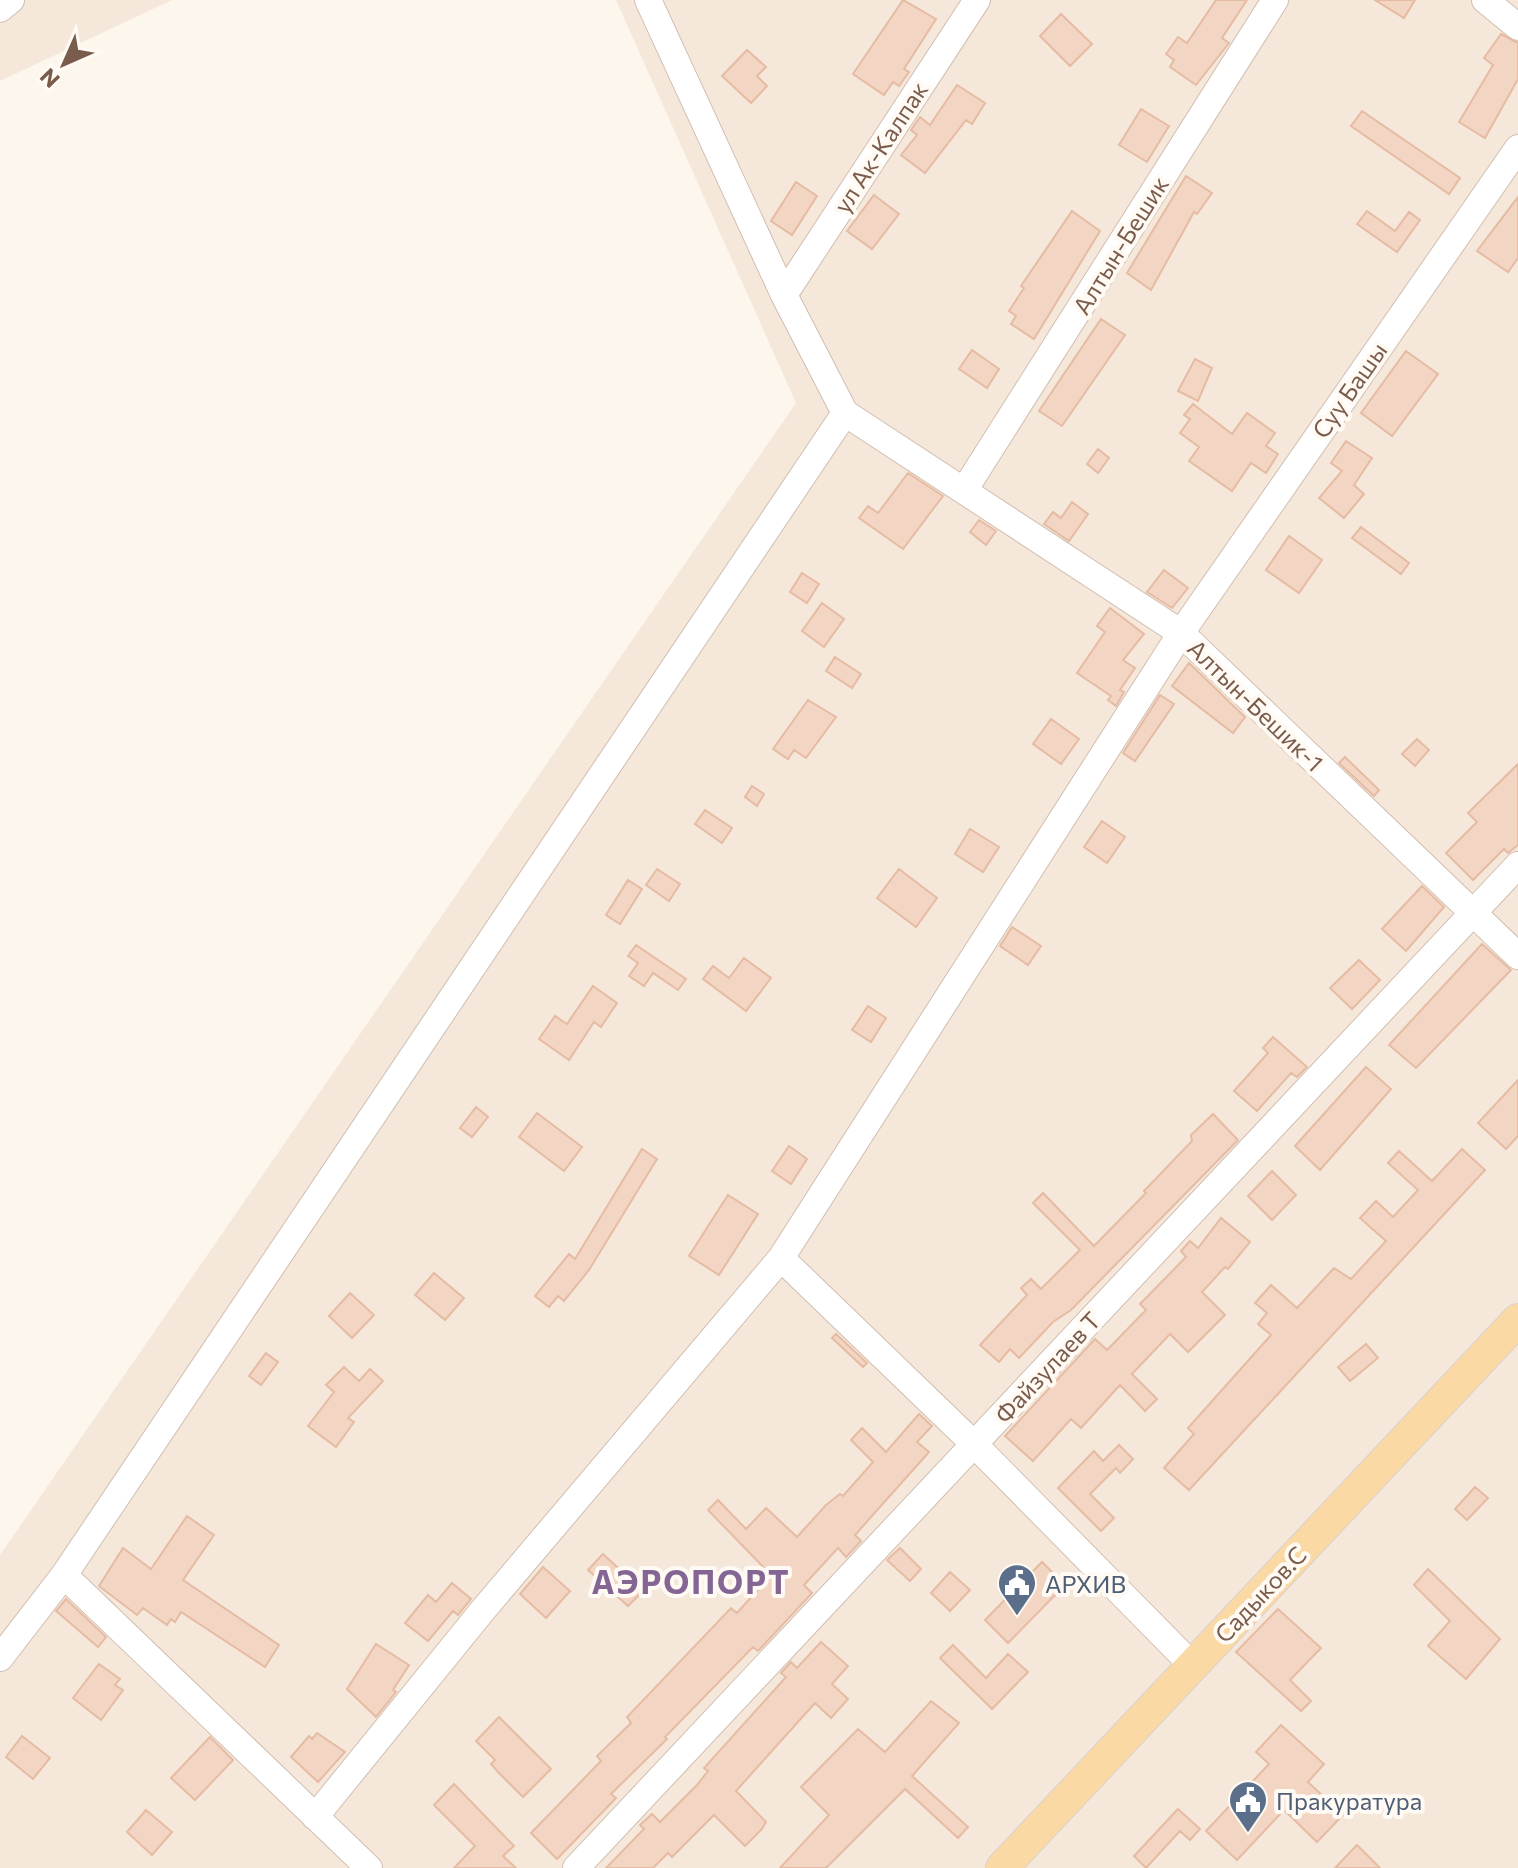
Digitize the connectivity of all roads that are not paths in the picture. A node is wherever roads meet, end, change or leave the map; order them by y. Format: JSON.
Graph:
{"nodes":[{"id":1,"x":11,"y":0,"type":"edge"},
{"id":2,"x":648,"y":0,"type":"edge"},
{"id":3,"x":977,"y":0,"type":"edge"},
{"id":4,"x":1275,"y":0,"type":"edge"},
{"id":5,"x":1485,"y":0,"type":"edge"},
{"id":6,"x":0,"y":9,"type":"edge"},
{"id":7,"x":1518,"y":27,"type":"edge"},
{"id":8,"x":1518,"y":148,"type":"edge"},
{"id":9,"x":784,"y":295,"type":"junction"},
{"id":10,"x":845,"y":413,"type":"junction"},
{"id":11,"x":965,"y":489,"type":"junction"},
{"id":12,"x":1181,"y":633,"type":"junction"},
{"id":13,"x":1518,"y":865,"type":"edge"},
{"id":14,"x":1472,"y":912,"type":"junction"},
{"id":15,"x":1518,"y":956,"type":"edge"},
{"id":16,"x":781,"y":1258,"type":"junction"},
{"id":17,"x":1518,"y":1320,"type":"edge"},
{"id":18,"x":975,"y":1445,"type":"junction"},
{"id":19,"x":64,"y":1575,"type":"junction"},
{"id":20,"x":0,"y":1658,"type":"edge"},
{"id":21,"x":1193,"y":1666,"type":"junction"},
{"id":22,"x":315,"y":1817,"type":"junction"},
{"id":23,"x":369,"y":1868,"type":"edge"},
{"id":24,"x":576,"y":1868,"type":"edge"},
{"id":25,"x":1002,"y":1868,"type":"edge"}],
"edges":[{"from":1,"to":6,"type":"street"},
{"from":2,"to":9,"type":"street"},
{"from":3,"to":9,"type":"street","name":"ул Ак-Калпак"},
{"from":4,"to":11,"type":"street","name":"Алтын-Бешик"},
{"from":5,"to":7,"type":"street"},
{"from":8,"to":12,"type":"street","name":"Суу Башы"},
{"from":9,"to":10,"type":"street"},
{"from":10,"to":11,"type":"street","name":"Алтын-Бешик-1"},
{"from":10,"to":19,"type":"street"},
{"from":11,"to":12,"type":"street","name":"Алтын-Бешик-1"},
{"from":12,"to":14,"type":"street","name":"Алтын-Бешик-1"},
{"from":12,"to":16,"type":"street","name":"Суу Башы"},
{"from":13,"to":14,"type":"street","name":"Файзулаев Т"},
{"from":14,"to":15,"type":"street","name":"Алтын-Бешик-1"},
{"from":14,"to":18,"type":"street","name":"Файзулаев Т"},
{"from":16,"to":18,"type":"street"},
{"from":16,"to":22,"type":"street","name":"Суу Башы"},
{"from":17,"to":21,"type":"main road","name":"Садыков.С"},
{"from":18,"to":21,"type":"street"},
{"from":18,"to":24,"type":"street","name":"Файзулаев Т"},
{"from":19,"to":20,"type":"street"},
{"from":19,"to":22,"type":"street"},
{"from":21,"to":25,"type":"main road","name":"Садыков.С"},
{"from":22,"to":23,"type":"street"}]}
